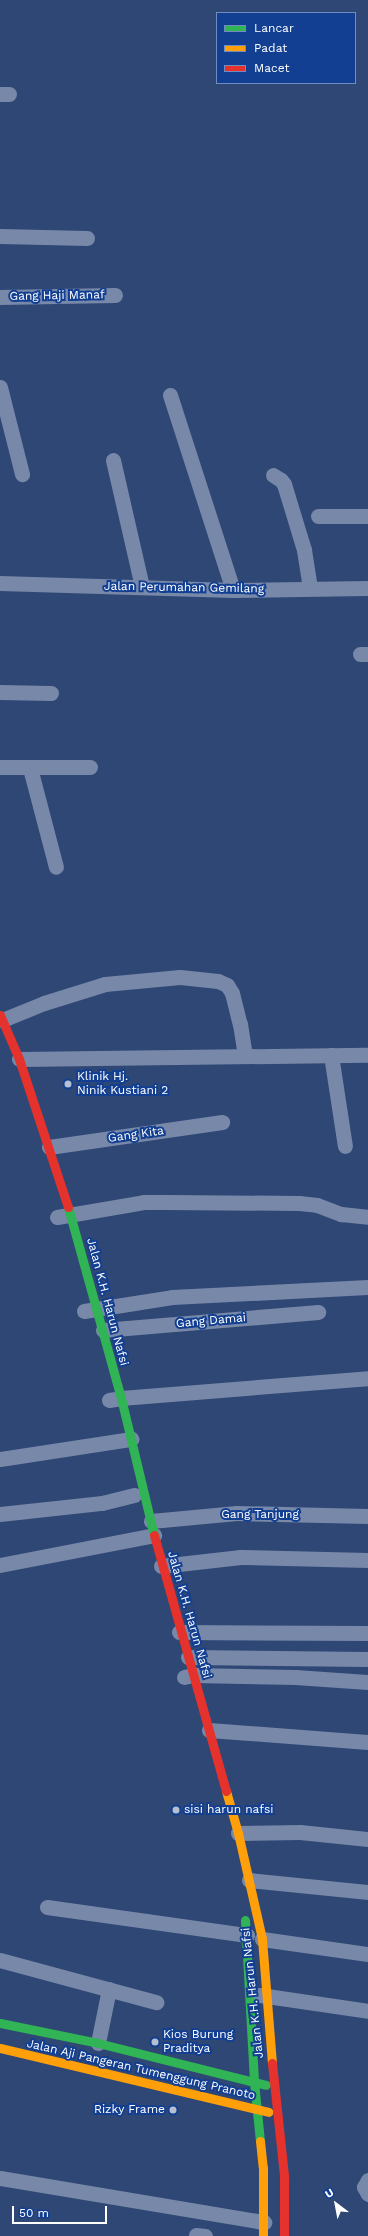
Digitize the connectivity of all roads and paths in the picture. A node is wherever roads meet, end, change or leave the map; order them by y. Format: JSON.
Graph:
{"nodes":[{"id":1,"x":0,"y":236,"type":"edge"},
{"id":2,"x":88,"y":238,"type":"dead end"},
{"id":3,"x":115,"y":295,"type":"dead end"},
{"id":4,"x":0,"y":297,"type":"edge"},
{"id":5,"x":0,"y":387,"type":"edge"},
{"id":6,"x":170,"y":395,"type":"dead end"},
{"id":7,"x":113,"y":460,"type":"dead end"},
{"id":8,"x":22,"y":474,"type":"dead end"},
{"id":9,"x":273,"y":475,"type":"dead end"},
{"id":10,"x":318,"y":516,"type":"dead end"},
{"id":11,"x":368,"y":516,"type":"edge"},
{"id":12,"x":0,"y":583,"type":"edge"},
{"id":13,"x":142,"y":587,"type":"junction"},
{"id":14,"x":319,"y":588,"type":"junction"},
{"id":15,"x":368,"y":588,"type":"edge"},
{"id":16,"x":233,"y":590,"type":"junction"},
{"id":17,"x":0,"y":692,"type":"edge"},
{"id":18,"x":51,"y":693,"type":"dead end"},
{"id":19,"x":0,"y":767,"type":"edge"},
{"id":20,"x":30,"y":768,"type":"junction"},
{"id":21,"x":90,"y":768,"type":"dead end"},
{"id":22,"x":56,"y":867,"type":"dead end"},
{"id":23,"x":1,"y":1018,"type":"edge"},
{"id":24,"x":331,"y":1055,"type":"junction"},
{"id":25,"x":368,"y":1055,"type":"edge"},
{"id":26,"x":245,"y":1056,"type":"junction"},
{"id":27,"x":19,"y":1059,"type":"junction"},
{"id":28,"x":222,"y":1122,"type":"dead end"},
{"id":29,"x":345,"y":1146,"type":"dead end"},
{"id":30,"x":49,"y":1147,"type":"junction"},
{"id":31,"x":60,"y":1215,"type":"junction"},
{"id":32,"x":368,"y":1216,"type":"edge"},
{"id":33,"x":368,"y":1287,"type":"edge"},
{"id":34,"x":87,"y":1310,"type":"junction"},
{"id":35,"x":318,"y":1312,"type":"dead end"},
{"id":36,"x":103,"y":1330,"type":"junction"},
{"id":37,"x":368,"y":1378,"type":"edge"},
{"id":38,"x":112,"y":1399,"type":"junction"},
{"id":39,"x":124,"y":1444,"type":"junction"},
{"id":40,"x":0,"y":1459,"type":"edge"},
{"id":41,"x":134,"y":1496,"type":"junction"},
{"id":42,"x":0,"y":1514,"type":"edge"},
{"id":43,"x":368,"y":1516,"type":"edge"},
{"id":44,"x":150,"y":1531,"type":"junction"},
{"id":45,"x":368,"y":1560,"type":"edge"},
{"id":46,"x":0,"y":1565,"type":"edge"},
{"id":47,"x":158,"y":1570,"type":"junction"},
{"id":48,"x":173,"y":1632,"type":"junction"},
{"id":49,"x":368,"y":1633,"type":"edge"},
{"id":50,"x":368,"y":1659,"type":"edge"},
{"id":51,"x":186,"y":1672,"type":"junction"},
{"id":52,"x":368,"y":1682,"type":"edge"},
{"id":53,"x":209,"y":1730,"type":"junction"},
{"id":54,"x":368,"y":1742,"type":"edge"},
{"id":55,"x":238,"y":1833,"type":"junction"},
{"id":56,"x":368,"y":1839,"type":"edge"},
{"id":57,"x":249,"y":1880,"type":"junction"},
{"id":58,"x":368,"y":1892,"type":"edge"},
{"id":59,"x":47,"y":1907,"type":"dead end"},
{"id":60,"x":244,"y":1912,"type":"dead end"},
{"id":61,"x":247,"y":1935,"type":"junction"},
{"id":62,"x":262,"y":1939,"type":"junction"},
{"id":63,"x":368,"y":1954,"type":"edge"},
{"id":64,"x":0,"y":1960,"type":"edge"},
{"id":65,"x":109,"y":1989,"type":"junction"},
{"id":66,"x":251,"y":1994,"type":"junction"},
{"id":67,"x":268,"y":1997,"type":"junction"},
{"id":68,"x":156,"y":2002,"type":"dead end"},
{"id":69,"x":368,"y":2011,"type":"edge"},
{"id":70,"x":0,"y":2023,"type":"edge"},
{"id":71,"x":98,"y":2043,"type":"junction"},
{"id":72,"x":0,"y":2048,"type":"edge"},
{"id":73,"x":254,"y":2082,"type":"junction"},
{"id":74,"x":273,"y":2086,"type":"junction"},
{"id":75,"x":256,"y":2110,"type":"junction"},
{"id":76,"x":277,"y":2114,"type":"junction"},
{"id":77,"x":0,"y":2178,"type":"edge"},
{"id":78,"x":368,"y":2180,"type":"edge"},
{"id":79,"x":368,"y":2194,"type":"edge"},
{"id":80,"x":264,"y":2229,"type":"edge"},
{"id":81,"x":284,"y":2236,"type":"edge"}],
"edges":[{"from":1,"to":2,"type":"street"},
{"from":3,"to":4,"type":"street","name":"Gang Haji Manaf"},
{"from":5,"to":8,"type":"street"},
{"from":6,"to":16,"type":"street"},
{"from":7,"to":13,"type":"street"},
{"from":9,"to":14,"type":"street"},
{"from":10,"to":11,"type":"street"},
{"from":12,"to":13,"type":"street","name":"Jalan Perumahan Gemilang"},
{"from":13,"to":16,"type":"street","name":"Jalan Perumahan Gemilang"},
{"from":14,"to":15,"type":"street","name":"Jalan Perumahan Gemilang"},
{"from":14,"to":16,"type":"street","name":"Jalan Perumahan Gemilang"},
{"from":17,"to":18,"type":"street"},
{"from":19,"to":20,"type":"street"},
{"from":20,"to":21,"type":"street"},
{"from":20,"to":22,"type":"street"},
{"from":23,"to":26,"type":"street"},
{"from":23,"to":27,"type":"main road","name":"Jalan K.H. Harun Nafsi"},
{"from":24,"to":25,"type":"street"},
{"from":24,"to":26,"type":"street"},
{"from":24,"to":29,"type":"street"},
{"from":26,"to":27,"type":"street"},
{"from":27,"to":30,"type":"main road","name":"Jalan K.H. Harun Nafsi"},
{"from":28,"to":30,"type":"street","name":"Gang Kita"},
{"from":30,"to":31,"type":"main road","name":"Jalan K.H. Harun Nafsi"},
{"from":31,"to":32,"type":"street"},
{"from":31,"to":34,"type":"main road","name":"Jalan K.H. Harun Nafsi"},
{"from":33,"to":34,"type":"street"},
{"from":34,"to":36,"type":"main road","name":"Jalan K.H. Harun Nafsi"},
{"from":35,"to":36,"type":"street","name":"Gang Damai"},
{"from":36,"to":38,"type":"main road","name":"Jalan K.H. Harun Nafsi"},
{"from":37,"to":38,"type":"street"},
{"from":38,"to":39,"type":"main road","name":"Jalan K.H. Harun Nafsi"},
{"from":39,"to":40,"type":"street"},
{"from":39,"to":41,"type":"main road","name":"Jalan K.H. Harun Nafsi"},
{"from":39,"to":44,"type":"main road","name":"Jalan K.H. Harun Nafsi"},
{"from":41,"to":42,"type":"street"},
{"from":41,"to":44,"type":"main road","name":"Jalan K.H. Harun Nafsi"},
{"from":43,"to":44,"type":"street","name":"Gang Tanjung"},
{"from":44,"to":46,"type":"street","name":"Gang Tanjung"},
{"from":44,"to":47,"type":"main road","name":"Jalan K.H. Harun Nafsi"},
{"from":45,"to":47,"type":"street"},
{"from":47,"to":48,"type":"main road","name":"Jalan K.H. Harun Nafsi"},
{"from":48,"to":49,"type":"street"},
{"from":48,"to":51,"type":"main road","name":"Jalan K.H. Harun Nafsi"},
{"from":50,"to":51,"type":"street"},
{"from":51,"to":52,"type":"street"},
{"from":51,"to":53,"type":"main road","name":"Jalan K.H. Harun Nafsi"},
{"from":53,"to":54,"type":"street"},
{"from":53,"to":55,"type":"main road","name":"Jalan K.H. Harun Nafsi"},
{"from":55,"to":56,"type":"street"},
{"from":55,"to":57,"type":"main road","name":"Jalan K.H. Harun Nafsi"},
{"from":57,"to":58,"type":"street"},
{"from":57,"to":62,"type":"main road","name":"Jalan K.H. Harun Nafsi"},
{"from":59,"to":61,"type":"street"},
{"from":60,"to":61,"type":"main road","name":"Jalan K.H. Harun Nafsi"},
{"from":61,"to":66,"type":"main road","name":"Jalan K.H. Harun Nafsi"},
{"from":62,"to":63,"type":"street"},
{"from":62,"to":67,"type":"main road","name":"Jalan K.H. Harun Nafsi"},
{"from":64,"to":65,"type":"street"},
{"from":65,"to":68,"type":"street"},
{"from":65,"to":71,"type":"street"},
{"from":66,"to":67,"type":"street"},
{"from":66,"to":73,"type":"main road","name":"Jalan K.H. Harun Nafsi"},
{"from":67,"to":69,"type":"street"},
{"from":67,"to":74,"type":"main road","name":"Jalan K.H. Harun Nafsi"},
{"from":70,"to":71,"type":"main road","name":"Jalan Aji Pangeran Tumenggung Pranoto"},
{"from":71,"to":73,"type":"main road","name":"Jalan Aji Pangeran Tumenggung Pranoto"},
{"from":72,"to":75,"type":"main road","name":"Jalan Aji Pangeran Tumenggung Pranoto"},
{"from":73,"to":74,"type":"main road","name":"Jalan Aji Pangeran Tumenggung Pranoto"},
{"from":73,"to":75,"type":"main road","name":"Jalan K.H. Harun Nafsi"},
{"from":74,"to":76,"type":"main road","name":"Jalan K.H. Harun Nafsi"},
{"from":75,"to":76,"type":"main road","name":"Jalan Aji Pangeran Tumenggung Pranoto"},
{"from":75,"to":80,"type":"main road","name":"Jalan K.H. Harun Nafsi"},
{"from":76,"to":81,"type":"main road","name":"Jalan K.H. Harun Nafsi"},
{"from":77,"to":80,"type":"street"},
{"from":78,"to":79,"type":"street"}]}
